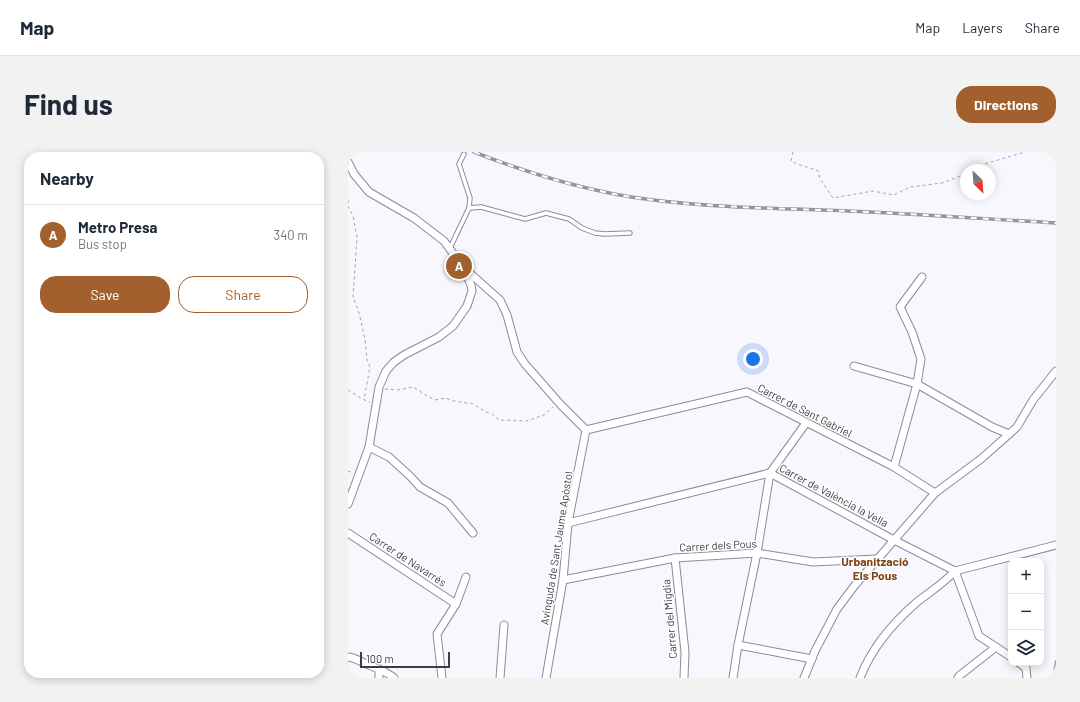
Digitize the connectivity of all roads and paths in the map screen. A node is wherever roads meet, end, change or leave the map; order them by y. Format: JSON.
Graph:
{"nodes":[{"id":1,"x":792,"y":152,"type":"edge"},
{"id":2,"x":1025,"y":152,"type":"edge"},
{"id":3,"x":464,"y":154,"type":"dead end"},
{"id":4,"x":348,"y":162,"type":"edge"},
{"id":5,"x":981,"y":164,"type":"edge"},
{"id":6,"x":960,"y":176,"type":"edge"},
{"id":7,"x":348,"y":200,"type":"edge"},
{"id":8,"x":469,"y":208,"type":"junction"},
{"id":9,"x":630,"y":233,"type":"dead end"},
{"id":10,"x":450,"y":248,"type":"junction"},
{"id":11,"x":463,"y":267,"type":"junction"},
{"id":12,"x":922,"y":277,"type":"dead end"},
{"id":13,"x":854,"y":366,"type":"dead end"},
{"id":14,"x":1056,"y":371,"type":"edge"},
{"id":15,"x":917,"y":384,"type":"junction"},
{"id":16,"x":379,"y":387,"type":"junction"},
{"id":17,"x":348,"y":390,"type":"edge"},
{"id":18,"x":364,"y":400,"type":"junction"},
{"id":19,"x":558,"y":402,"type":"junction"},
{"id":20,"x":376,"y":404,"type":"junction"},
{"id":21,"x":806,"y":423,"type":"junction"},
{"id":22,"x":586,"y":430,"type":"junction"},
{"id":23,"x":1010,"y":434,"type":"junction"},
{"id":24,"x":369,"y":447,"type":"junction"},
{"id":25,"x":894,"y":467,"type":"junction"},
{"id":26,"x":770,"y":473,"type":"junction"},
{"id":27,"x":935,"y":493,"type":"junction"},
{"id":28,"x":348,"y":504,"type":"edge"},
{"id":29,"x":568,"y":523,"type":"junction"},
{"id":30,"x":348,"y":533,"type":"edge"},
{"id":31,"x":473,"y":533,"type":"dead end"},
{"id":32,"x":894,"y":540,"type":"junction"},
{"id":33,"x":1056,"y":545,"type":"edge"},
{"id":34,"x":757,"y":553,"type":"junction"},
{"id":35,"x":675,"y":558,"type":"junction"},
{"id":36,"x":876,"y":559,"type":"junction"},
{"id":37,"x":955,"y":571,"type":"junction"},
{"id":38,"x":466,"y":577,"type":"dead end"},
{"id":39,"x":562,"y":580,"type":"junction"},
{"id":40,"x":456,"y":604,"type":"junction"},
{"id":41,"x":504,"y":625,"type":"dead end"},
{"id":42,"x":738,"y":645,"type":"junction"},
{"id":43,"x":996,"y":647,"type":"junction"},
{"id":44,"x":1008,"y":655,"type":"edge"},
{"id":45,"x":348,"y":657,"type":"edge"},
{"id":46,"x":812,"y":659,"type":"junction"},
{"id":47,"x":1023,"y":666,"type":"edge"},
{"id":48,"x":379,"y":669,"type":"junction"},
{"id":49,"x":379,"y":678,"type":"edge"},
{"id":50,"x":394,"y":678,"type":"edge"},
{"id":51,"x":442,"y":678,"type":"edge"},
{"id":52,"x":500,"y":678,"type":"edge"},
{"id":53,"x":546,"y":678,"type":"edge"},
{"id":54,"x":684,"y":678,"type":"edge"},
{"id":55,"x":733,"y":678,"type":"edge"},
{"id":56,"x":804,"y":678,"type":"edge"},
{"id":57,"x":860,"y":678,"type":"edge"},
{"id":58,"x":958,"y":678,"type":"edge"},
{"id":59,"x":1027,"y":678,"type":"edge"}],
"edges":[{"from":1,"to":6,"type":"path"},
{"from":2,"to":5,"type":"path"},
{"from":3,"to":8,"type":"lane"},
{"from":4,"to":10,"type":"street"},
{"from":7,"to":18,"type":"path"},
{"from":8,"to":9,"type":"lane"},
{"from":8,"to":10,"type":"lane"},
{"from":10,"to":11,"type":"street"},
{"from":11,"to":16,"type":"street"},
{"from":11,"to":19,"type":"street"},
{"from":12,"to":15,"type":"street"},
{"from":13,"to":15,"type":"street"},
{"from":14,"to":23,"type":"street"},
{"from":15,"to":23,"type":"street"},
{"from":15,"to":25,"type":"street"},
{"from":16,"to":19,"type":"path"},
{"from":16,"to":20,"type":"street"},
{"from":17,"to":18,"type":"path"},
{"from":18,"to":20,"type":"path"},
{"from":19,"to":22,"type":"street"},
{"from":20,"to":24,"type":"street"},
{"from":21,"to":22,"type":"street","name":"Carrer de Sant Gabriel"},
{"from":21,"to":25,"type":"street","name":"Carrer de Sant Gabriel"},
{"from":21,"to":26,"type":"street"},
{"from":22,"to":29,"type":"street","name":"Avinguda de Sant Jaume Apòstol"},
{"from":23,"to":27,"type":"street"},
{"from":24,"to":28,"type":"street"},
{"from":24,"to":31,"type":"street"},
{"from":25,"to":27,"type":"street","name":"Carrer de Sant Gabriel"},
{"from":26,"to":29,"type":"street","name":"Carrer de València la Vella"},
{"from":26,"to":32,"type":"street","name":"Carrer de València la Vella"},
{"from":26,"to":34,"type":"street"},
{"from":27,"to":32,"type":"street"},
{"from":29,"to":39,"type":"street","name":"Avinguda de Sant Jaume Apòstol"},
{"from":30,"to":40,"type":"street","name":"Carrer de Navarrés"},
{"from":32,"to":36,"type":"street"},
{"from":32,"to":37,"type":"street","name":"Carrer de València la Vella"},
{"from":33,"to":37,"type":"street"},
{"from":34,"to":35,"type":"street","name":"Carrer dels Pous"},
{"from":34,"to":36,"type":"street","name":"Carrer dels Pous"},
{"from":34,"to":42,"type":"street"},
{"from":35,"to":39,"type":"street","name":"Carrer dels Pous"},
{"from":35,"to":54,"type":"street","name":"Carrer del Migdia"},
{"from":36,"to":46,"type":"street"},
{"from":37,"to":43,"type":"street"},
{"from":37,"to":57,"type":"street"},
{"from":38,"to":40,"type":"street"},
{"from":39,"to":53,"type":"street","name":"Avinguda de Sant Jaume Apòstol"},
{"from":40,"to":51,"type":"street"},
{"from":41,"to":52,"type":"street"},
{"from":42,"to":46,"type":"street"},
{"from":42,"to":55,"type":"street"},
{"from":43,"to":44,"type":"street"},
{"from":43,"to":58,"type":"street"},
{"from":45,"to":48,"type":"street"},
{"from":46,"to":56,"type":"street"},
{"from":47,"to":59,"type":"street"},
{"from":48,"to":49,"type":"street"},
{"from":48,"to":50,"type":"street"}]}
